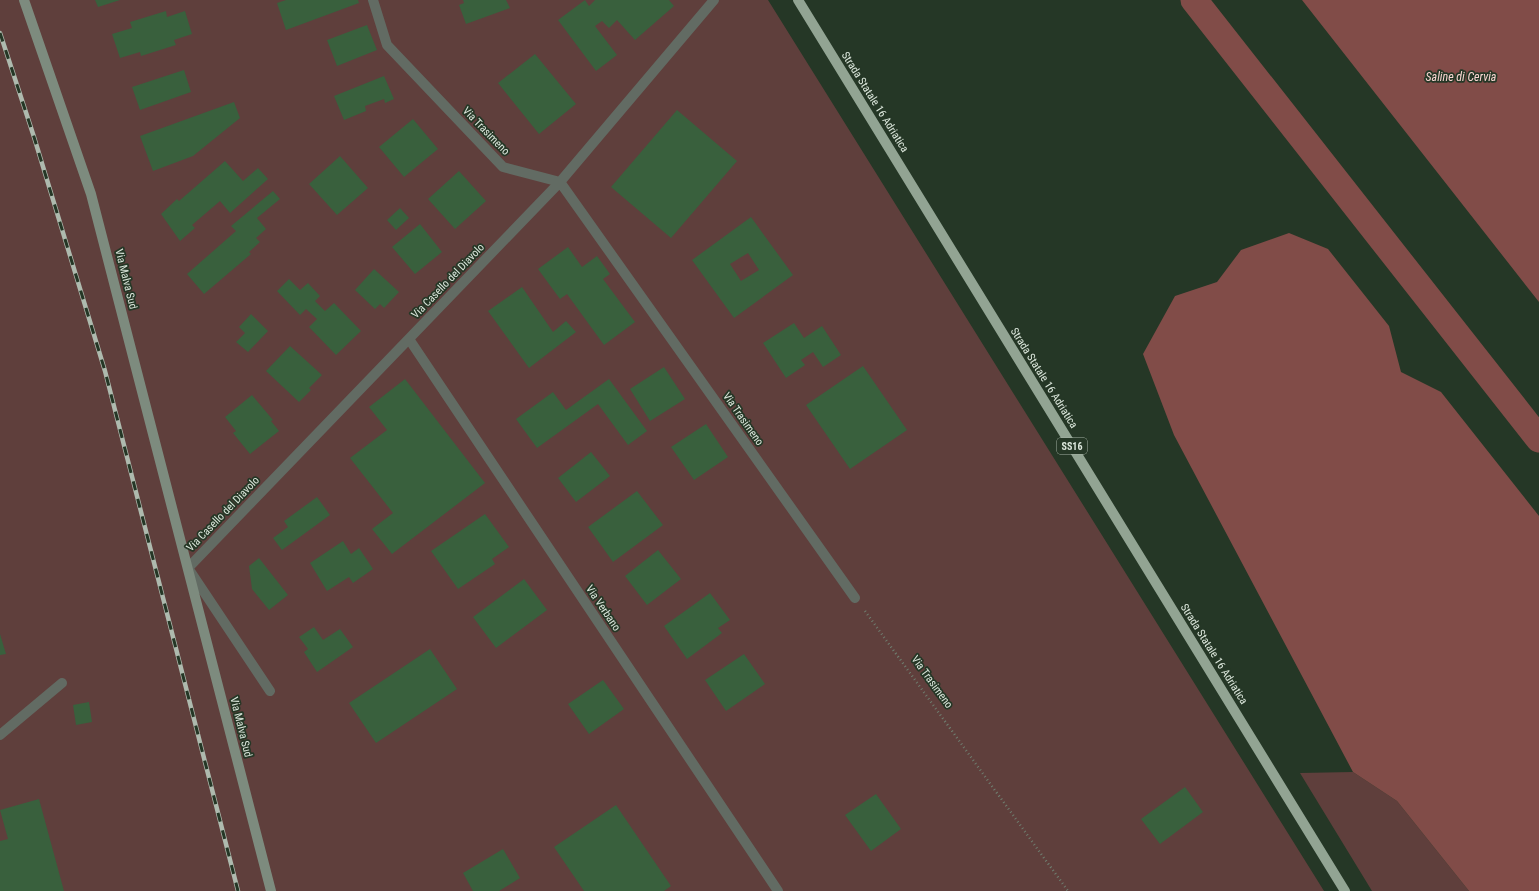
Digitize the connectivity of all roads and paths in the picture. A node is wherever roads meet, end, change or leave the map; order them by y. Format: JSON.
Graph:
{"nodes":[{"id":1,"x":24,"y":0,"type":"edge"},
{"id":2,"x":373,"y":0,"type":"edge"},
{"id":3,"x":714,"y":0,"type":"edge"},
{"id":4,"x":798,"y":0,"type":"edge"},
{"id":5,"x":560,"y":182,"type":"junction"},
{"id":6,"x":409,"y":339,"type":"junction"},
{"id":7,"x":188,"y":568,"type":"junction"},
{"id":8,"x":855,"y":598,"type":"joint"},
{"id":9,"x":62,"y":683,"type":"dead end"},
{"id":10,"x":270,"y":691,"type":"dead end"},
{"id":11,"x":0,"y":735,"type":"edge"},
{"id":12,"x":271,"y":891,"type":"edge"},
{"id":13,"x":778,"y":891,"type":"edge"},
{"id":14,"x":1068,"y":891,"type":"edge"},
{"id":15,"x":1345,"y":891,"type":"edge"}],
"edges":[{"from":1,"to":7,"type":"street","name":"Via Malva Sud"},
{"from":2,"to":5,"type":"street","name":"Via Trasimeno"},
{"from":3,"to":5,"type":"street","name":"Via Casello del Diavolo"},
{"from":4,"to":15,"type":"main road","name":"Strada Statale 16 Adriatica","number":"SS16"},
{"from":5,"to":6,"type":"street","name":"Via Casello del Diavolo"},
{"from":5,"to":8,"type":"street","name":"Via Trasimeno"},
{"from":6,"to":7,"type":"street","name":"Via Casello del Diavolo"},
{"from":6,"to":13,"type":"street","name":"Via Verbano"},
{"from":7,"to":10,"type":"street","name":"Via Malva Sud"},
{"from":7,"to":12,"type":"street","name":"Via Malva Sud"},
{"from":8,"to":14,"type":"path","name":"Via Trasimeno"},
{"from":9,"to":11,"type":"street"}]}
